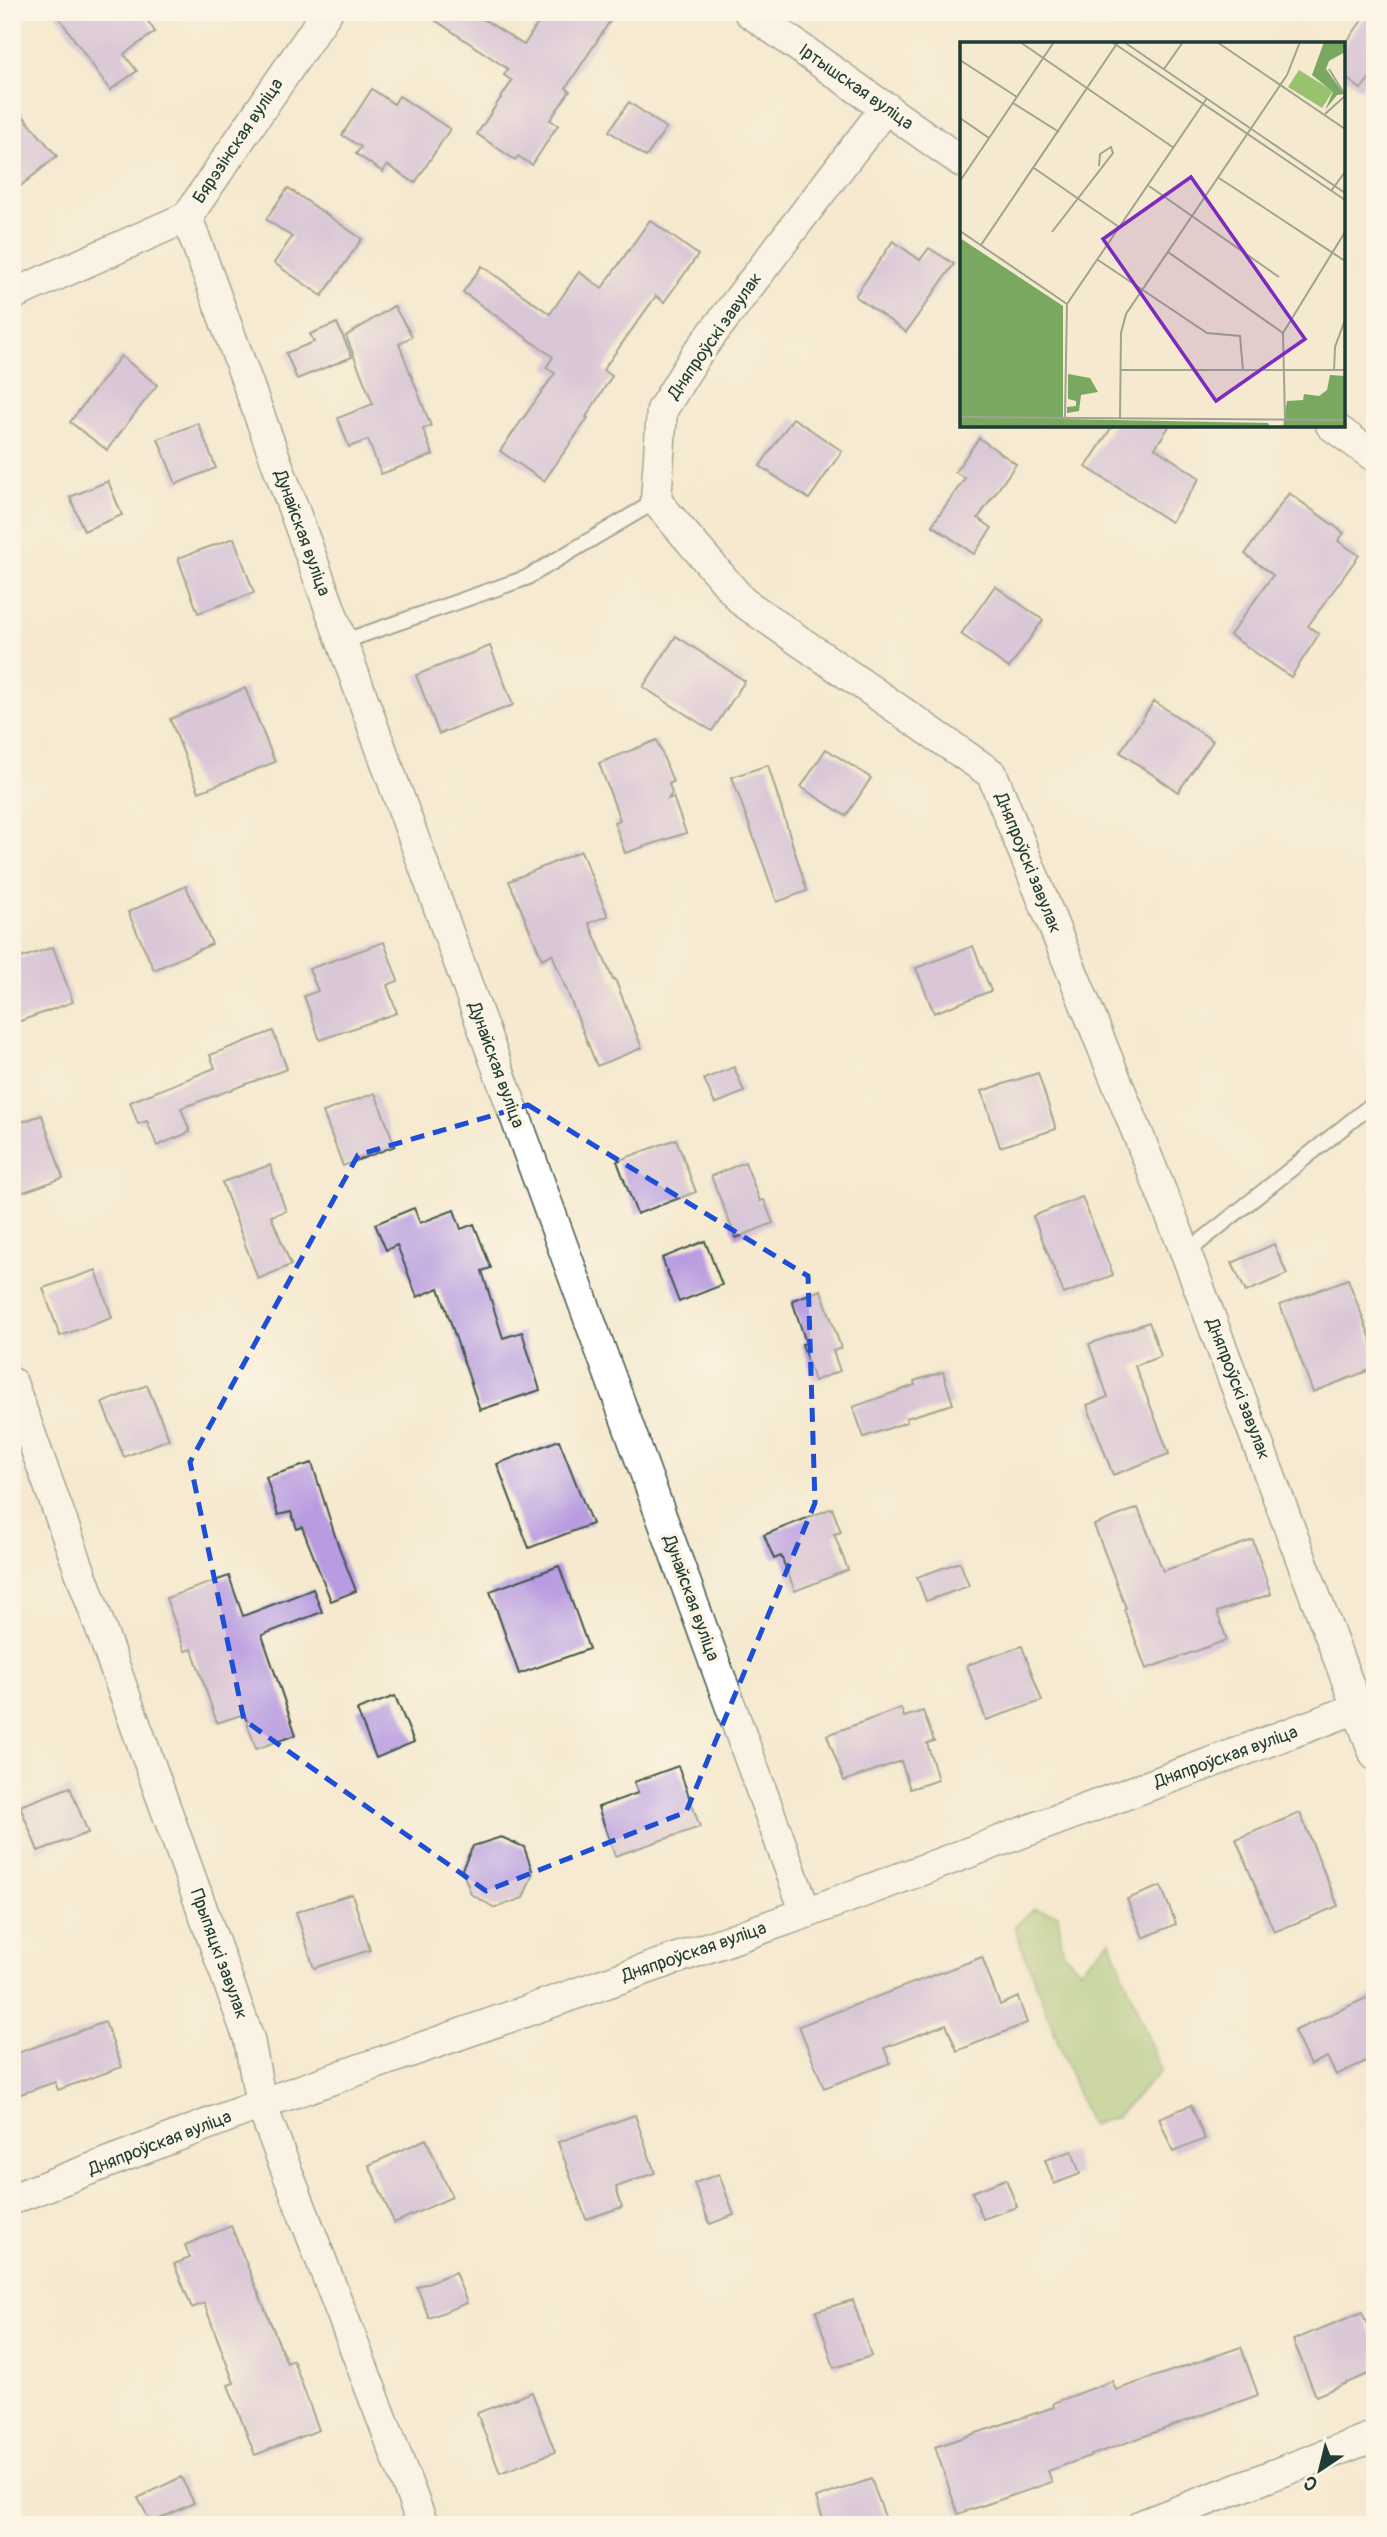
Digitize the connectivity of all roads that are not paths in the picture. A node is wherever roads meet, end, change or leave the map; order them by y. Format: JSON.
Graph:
{"nodes":[{"id":1,"x":327,"y":12,"type":"edge"},
{"id":2,"x":750,"y":12,"type":"edge"},
{"id":3,"x":886,"y":107,"type":"junction"},
{"id":4,"x":960,"y":161,"type":"edge"},
{"id":5,"x":187,"y":217,"type":"junction"},
{"id":6,"x":12,"y":295,"type":"edge"},
{"id":7,"x":1334,"y":427,"type":"edge"},
{"id":8,"x":1375,"y":457,"type":"edge"},
{"id":9,"x":656,"y":501,"type":"junction"},
{"id":10,"x":342,"y":642,"type":"junction"},
{"id":11,"x":1375,"y":1102,"type":"edge"},
{"id":12,"x":1186,"y":1253,"type":"junction"},
{"id":13,"x":12,"y":1383,"type":"edge"},
{"id":14,"x":1366,"y":1705,"type":"edge"},
{"id":15,"x":1375,"y":1755,"type":"edge"},
{"id":16,"x":806,"y":1913,"type":"junction"},
{"id":17,"x":261,"y":2104,"type":"junction"},
{"id":18,"x":12,"y":2199,"type":"edge"},
{"id":19,"x":1375,"y":2436,"type":"edge"},
{"id":20,"x":423,"y":2525,"type":"edge"},
{"id":21,"x":1142,"y":2525,"type":"edge"}],
"edges":[{"from":1,"to":5,"type":"street","name":"Бярэзінская вуліца"},
{"from":2,"to":3,"type":"street","name":"Іртышская вуліца"},
{"from":3,"to":4,"type":"street","name":"Іртышская вуліца"},
{"from":3,"to":9,"type":"street","name":"Дняпроўскі завулак"},
{"from":5,"to":6,"type":"street","name":"Бярэзінская вуліца"},
{"from":5,"to":10,"type":"street","name":"Дунайская вуліца"},
{"from":7,"to":8,"type":"street"},
{"from":9,"to":10,"type":"lane"},
{"from":9,"to":12,"type":"street","name":"Дняпроўскі завулак"},
{"from":10,"to":16,"type":"street","name":"Дунайская вуліца"},
{"from":11,"to":12,"type":"lane"},
{"from":12,"to":14,"type":"street","name":"Дняпроўскі завулак"},
{"from":13,"to":17,"type":"street","name":"Прыпяцкі завулак"},
{"from":14,"to":15,"type":"street","name":"Дняпроўскі завулак"},
{"from":14,"to":16,"type":"street","name":"Дняпроўская вуліца"},
{"from":16,"to":17,"type":"street","name":"Дняпроўская вуліца"},
{"from":17,"to":18,"type":"street","name":"Дняпроўская вуліца"},
{"from":17,"to":20,"type":"street","name":"Прыпяцкі завулак"},
{"from":19,"to":21,"type":"street"}]}
